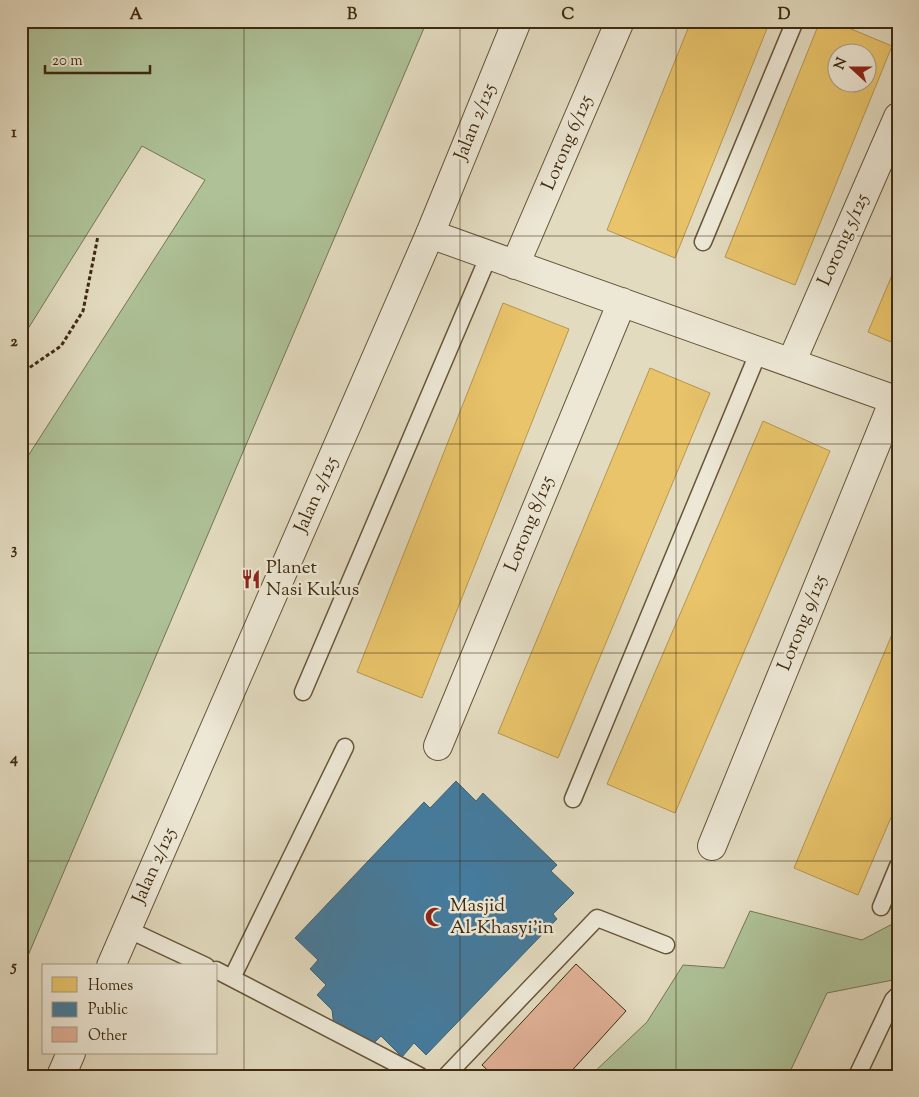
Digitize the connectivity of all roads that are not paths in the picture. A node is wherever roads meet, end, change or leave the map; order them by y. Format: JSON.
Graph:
{"nodes":[{"id":1,"x":517,"y":21,"type":"edge"},
{"id":2,"x":620,"y":21,"type":"edge"},
{"id":3,"x":795,"y":21,"type":"edge"},
{"id":4,"x":898,"y":117,"type":"edge"},
{"id":5,"x":430,"y":234,"type":"junction"},
{"id":6,"x":703,"y":242,"type":"dead end"},
{"id":7,"x":489,"y":255,"type":"junction"},
{"id":8,"x":516,"y":265,"type":"junction"},
{"id":9,"x":622,"y":302,"type":"junction"},
{"id":10,"x":759,"y":351,"type":"junction"},
{"id":11,"x":791,"y":363,"type":"junction"},
{"id":12,"x":896,"y":401,"type":"edge"},
{"id":13,"x":304,"y":692,"type":"dead end"},
{"id":14,"x":438,"y":746,"type":"dead end"},
{"id":15,"x":345,"y":747,"type":"dead end"},
{"id":16,"x":573,"y":799,"type":"dead end"},
{"id":17,"x":712,"y":846,"type":"dead end"},
{"id":18,"x":898,"y":866,"type":"edge"},
{"id":19,"x":881,"y":907,"type":"dead end"},
{"id":20,"x":127,"y":929,"type":"junction"},
{"id":21,"x":666,"y":945,"type":"dead end"},
{"id":22,"x":112,"y":964,"type":"edge"},
{"id":23,"x":202,"y":964,"type":"edge"},
{"id":24,"x":218,"y":971,"type":"edge"},
{"id":25,"x":232,"y":978,"type":"junction"},
{"id":26,"x":898,"y":995,"type":"edge"},
{"id":27,"x":71,"y":1054,"type":"edge"},
{"id":28,"x":61,"y":1076,"type":"edge"},
{"id":29,"x":420,"y":1076,"type":"edge"},
{"id":30,"x":446,"y":1076,"type":"edge"},
{"id":31,"x":857,"y":1076,"type":"edge"}],
"edges":[{"from":1,"to":5,"type":"street","name":"Jalan 2/125"},
{"from":2,"to":8,"type":"street","name":"Lorong 6/125"},
{"from":3,"to":6,"type":"lane"},
{"from":4,"to":11,"type":"street","name":"Lorong 5/125"},
{"from":5,"to":7,"type":"street"},
{"from":5,"to":20,"type":"street","name":"Jalan 2/125"},
{"from":7,"to":8,"type":"street"},
{"from":7,"to":13,"type":"lane"},
{"from":8,"to":9,"type":"street"},
{"from":9,"to":10,"type":"street"},
{"from":9,"to":14,"type":"street","name":"Lorong 8/125"},
{"from":10,"to":11,"type":"street"},
{"from":10,"to":16,"type":"lane"},
{"from":11,"to":12,"type":"street"},
{"from":12,"to":17,"type":"street","name":"Lorong 9/125"},
{"from":15,"to":25,"type":"lane"},
{"from":18,"to":19,"type":"lane"},
{"from":20,"to":22,"type":"street","name":"Jalan 2/125"},
{"from":20,"to":23,"type":"lane"},
{"from":21,"to":30,"type":"lane"},
{"from":24,"to":25,"type":"lane"},
{"from":25,"to":29,"type":"lane"},
{"from":26,"to":31,"type":"lane"},
{"from":27,"to":28,"type":"street"}]}
